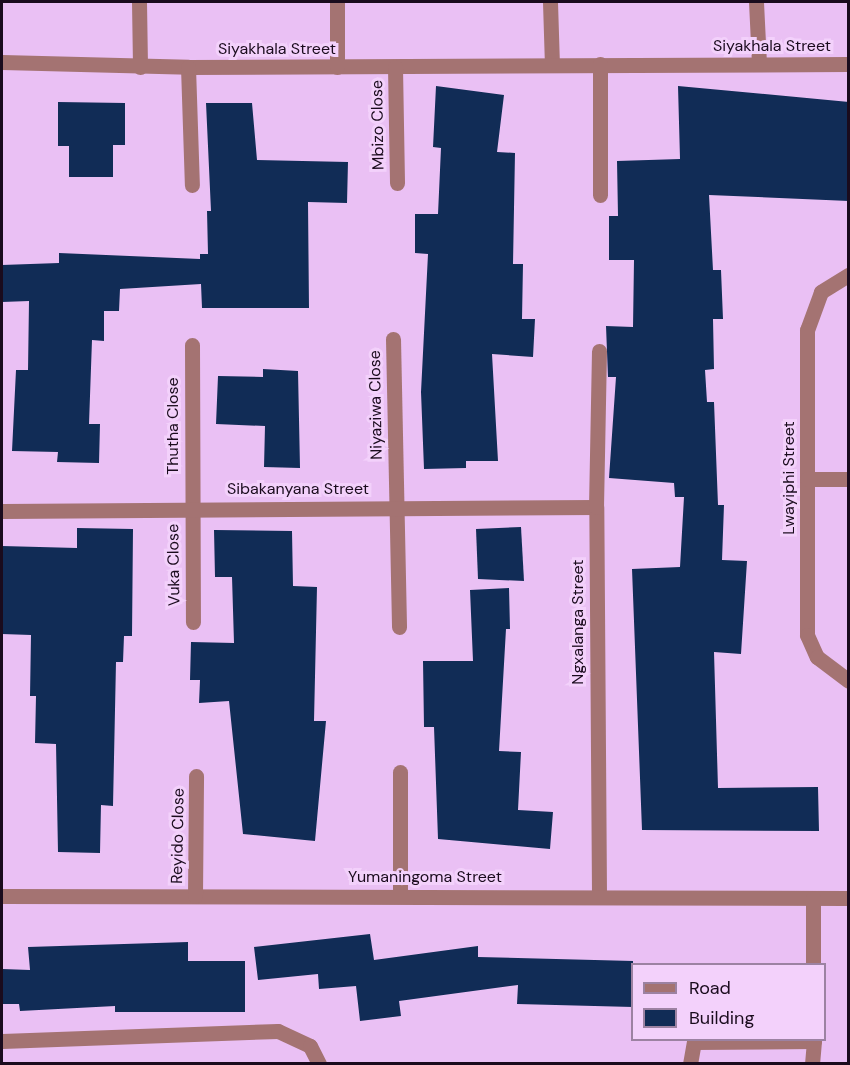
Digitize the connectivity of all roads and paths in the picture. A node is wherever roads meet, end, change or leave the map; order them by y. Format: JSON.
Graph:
{"nodes":[{"id":1,"x":139,"y":2,"type":"edge"},
{"id":2,"x":337,"y":2,"type":"edge"},
{"id":3,"x":550,"y":2,"type":"edge"},
{"id":4,"x":756,"y":2,"type":"edge"},
{"id":5,"x":2,"y":62,"type":"edge"},
{"id":6,"x":600,"y":64,"type":"junction"},
{"id":7,"x":759,"y":64,"type":"junction"},
{"id":8,"x":849,"y":64,"type":"edge"},
{"id":9,"x":552,"y":65,"type":"junction"},
{"id":10,"x":140,"y":67,"type":"junction"},
{"id":11,"x":188,"y":67,"type":"junction"},
{"id":12,"x":337,"y":67,"type":"junction"},
{"id":13,"x":395,"y":67,"type":"junction"},
{"id":14,"x":397,"y":183,"type":"dead end"},
{"id":15,"x":192,"y":185,"type":"dead end"},
{"id":16,"x":600,"y":195,"type":"dead end"},
{"id":17,"x":849,"y":275,"type":"edge"},
{"id":18,"x":393,"y":339,"type":"dead end"},
{"id":19,"x":192,"y":345,"type":"dead end"},
{"id":20,"x":599,"y":351,"type":"dead end"},
{"id":21,"x":807,"y":479,"type":"junction"},
{"id":22,"x":849,"y":479,"type":"edge"},
{"id":23,"x":191,"y":507,"type":"junction"},
{"id":24,"x":395,"y":507,"type":"junction"},
{"id":25,"x":596,"y":507,"type":"junction"},
{"id":26,"x":2,"y":511,"type":"edge"},
{"id":27,"x":193,"y":622,"type":"dead end"},
{"id":28,"x":399,"y":627,"type":"dead end"},
{"id":29,"x":849,"y":680,"type":"edge"},
{"id":30,"x":400,"y":772,"type":"dead end"},
{"id":31,"x":196,"y":776,"type":"dead end"},
{"id":32,"x":599,"y":894,"type":"junction"},
{"id":33,"x":2,"y":896,"type":"edge"},
{"id":34,"x":195,"y":896,"type":"junction"},
{"id":35,"x":400,"y":896,"type":"junction"},
{"id":36,"x":813,"y":898,"type":"junction"},
{"id":37,"x":849,"y":898,"type":"edge"},
{"id":38,"x":813,"y":963,"type":"edge"},
{"id":39,"x":2,"y":1041,"type":"edge"},
{"id":40,"x":754,"y":1041,"type":"edge"},
{"id":41,"x":814,"y":1041,"type":"edge"},
{"id":42,"x":319,"y":1064,"type":"edge"},
{"id":43,"x":690,"y":1064,"type":"edge"},
{"id":44,"x":812,"y":1064,"type":"edge"}],
"edges":[{"from":1,"to":10,"type":"street"},
{"from":2,"to":12,"type":"street"},
{"from":3,"to":9,"type":"street"},
{"from":4,"to":7,"type":"street"},
{"from":5,"to":10,"type":"street","name":"Siyakhala Street"},
{"from":6,"to":7,"type":"street","name":"Siyakhala Street"},
{"from":6,"to":9,"type":"street","name":"Siyakhala Street"},
{"from":6,"to":16,"type":"street"},
{"from":7,"to":8,"type":"street","name":"Siyakhala Street"},
{"from":9,"to":13,"type":"street","name":"Siyakhala Street"},
{"from":10,"to":11,"type":"street","name":"Siyakhala Street"},
{"from":11,"to":12,"type":"street","name":"Siyakhala Street"},
{"from":11,"to":15,"type":"street"},
{"from":12,"to":13,"type":"street","name":"Siyakhala Street"},
{"from":13,"to":14,"type":"street","name":"Mbizo Close"},
{"from":17,"to":21,"type":"street","name":"Lwayiphi Street"},
{"from":18,"to":24,"type":"street","name":"Niyaziwa Close"},
{"from":19,"to":23,"type":"street","name":"Thutha Close"},
{"from":20,"to":25,"type":"street","name":"Ngxalanga Street"},
{"from":21,"to":22,"type":"street"},
{"from":21,"to":29,"type":"street","name":"Lwayiphi Street"},
{"from":23,"to":24,"type":"street","name":"Sibakanyana Street"},
{"from":23,"to":26,"type":"street","name":"Sibakanyana Street"},
{"from":23,"to":27,"type":"street","name":"Vuka Close"},
{"from":24,"to":25,"type":"street","name":"Sibakanyana Street"},
{"from":24,"to":28,"type":"street","name":"Niyaziwa Close"},
{"from":25,"to":32,"type":"street","name":"Ngxalanga Street"},
{"from":30,"to":35,"type":"street"},
{"from":31,"to":34,"type":"street","name":"Reyido Close"},
{"from":32,"to":35,"type":"street","name":"Yumaningoma Street"},
{"from":32,"to":36,"type":"street","name":"Yumaningoma Street"},
{"from":33,"to":34,"type":"street","name":"Yumaningoma Street"},
{"from":34,"to":35,"type":"street","name":"Yumaningoma Street"},
{"from":36,"to":37,"type":"street","name":"Yumaningoma Street"},
{"from":36,"to":38,"type":"street"},
{"from":39,"to":42,"type":"street"},
{"from":40,"to":43,"type":"street"},
{"from":41,"to":44,"type":"street"}]}
